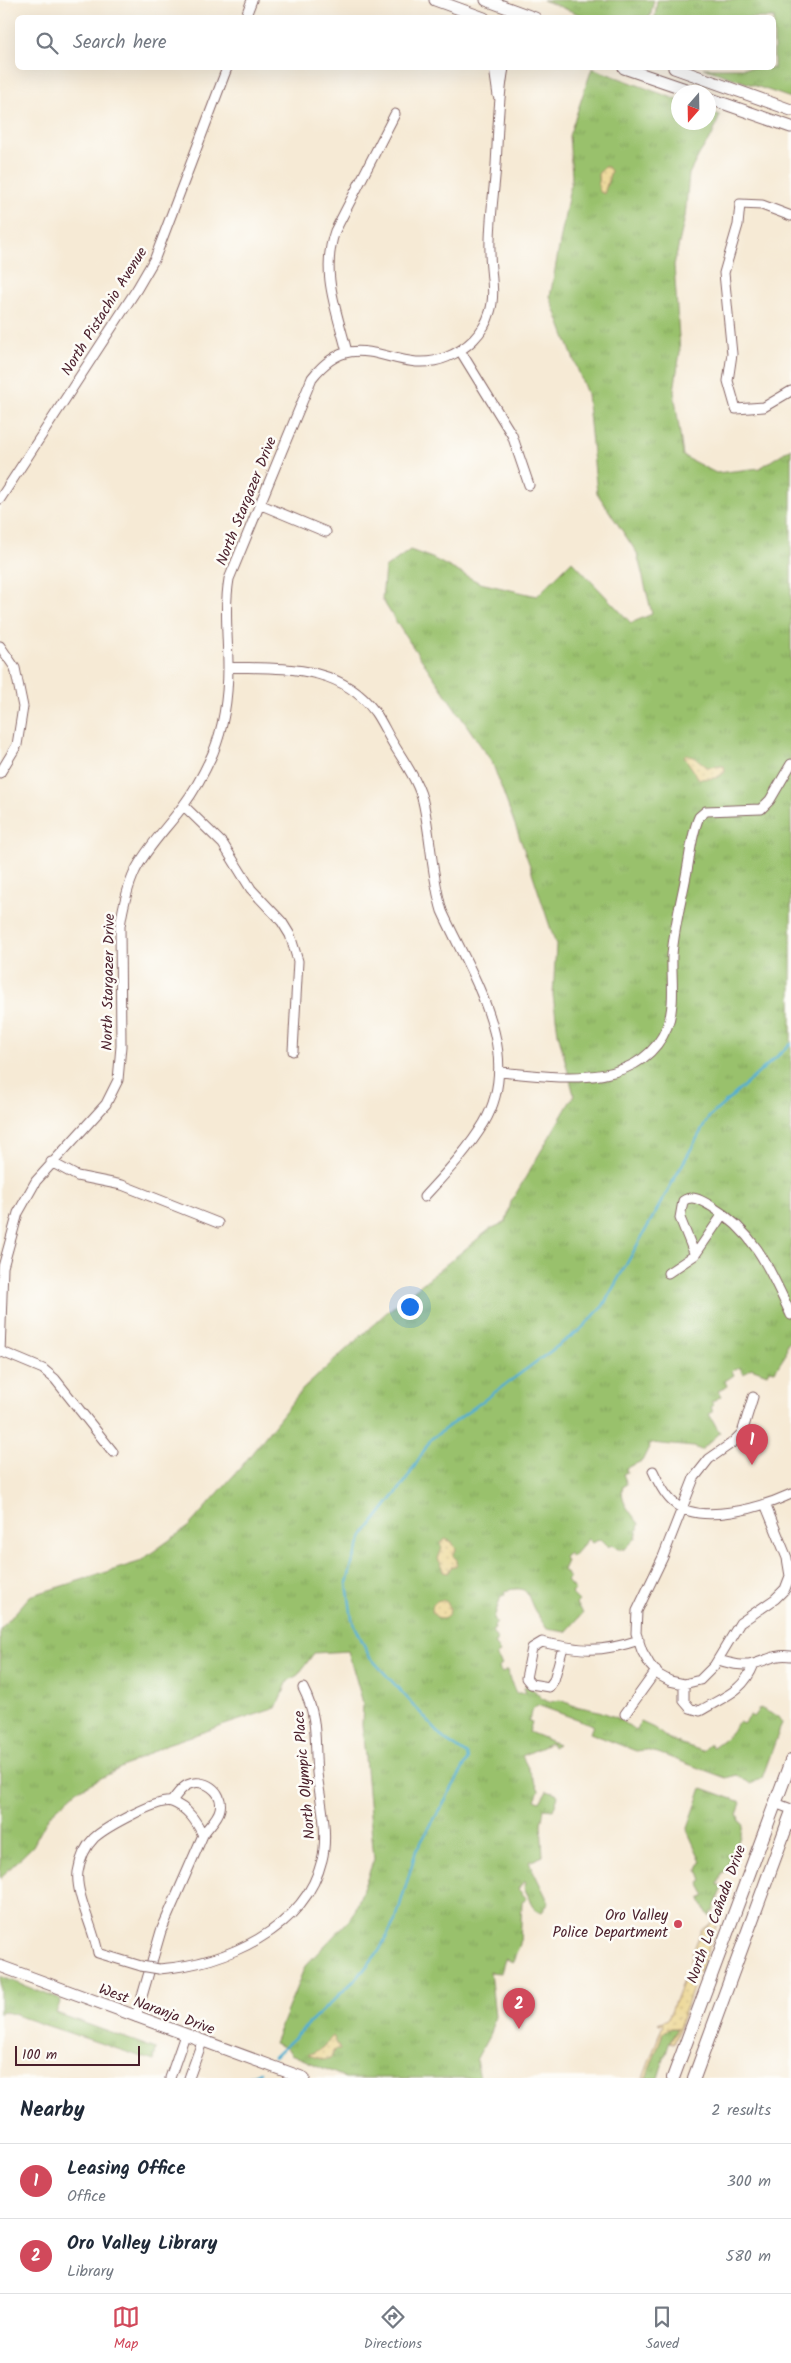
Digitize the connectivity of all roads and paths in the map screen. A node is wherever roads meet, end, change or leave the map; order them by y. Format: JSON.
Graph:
{"nodes":[{"id":1,"x":252,"y":0,"type":"edge"},
{"id":2,"x":435,"y":0,"type":"edge"},
{"id":3,"x":486,"y":0,"type":"edge"},
{"id":4,"x":246,"y":15,"type":"edge"},
{"id":5,"x":476,"y":15,"type":"edge"},
{"id":6,"x":515,"y":15,"type":"edge"},
{"id":7,"x":226,"y":70,"type":"edge"},
{"id":8,"x":494,"y":70,"type":"edge"},
{"id":9,"x":504,"y":70,"type":"edge"},
{"id":10,"x":630,"y":70,"type":"edge"},
{"id":11,"x":680,"y":70,"type":"edge"},
{"id":12,"x":674,"y":85,"type":"edge"},
{"id":13,"x":716,"y":101,"type":"edge"},
{"id":14,"x":500,"y":106,"type":"junction"},
{"id":15,"x":791,"y":110,"type":"edge"},
{"id":16,"x":395,"y":114,"type":"dead end"},
{"id":17,"x":791,"y":127,"type":"edge"},
{"id":18,"x":791,"y":216,"type":"edge"},
{"id":19,"x":347,"y":352,"type":"junction"},
{"id":20,"x":461,"y":352,"type":"junction"},
{"id":21,"x":791,"y":392,"type":"edge"},
{"id":22,"x":529,"y":485,"type":"dead end"},
{"id":23,"x":0,"y":499,"type":"edge"},
{"id":24,"x":259,"y":504,"type":"junction"},
{"id":25,"x":326,"y":532,"type":"dead end"},
{"id":26,"x":0,"y":646,"type":"edge"},
{"id":27,"x":228,"y":667,"type":"junction"},
{"id":28,"x":791,"y":764,"type":"edge"},
{"id":29,"x":0,"y":773,"type":"edge"},
{"id":30,"x":184,"y":806,"type":"junction"},
{"id":31,"x":293,"y":1051,"type":"dead end"},
{"id":32,"x":500,"y":1072,"type":"junction"},
{"id":33,"x":51,"y":1162,"type":"junction"},
{"id":34,"x":424,"y":1197,"type":"dead end"},
{"id":35,"x":723,"y":1214,"type":"junction"},
{"id":36,"x":218,"y":1223,"type":"dead end"},
{"id":37,"x":695,"y":1255,"type":"junction"},
{"id":38,"x":668,"y":1273,"type":"dead end"},
{"id":39,"x":791,"y":1315,"type":"edge"},
{"id":40,"x":0,"y":1352,"type":"edge"},
{"id":41,"x":753,"y":1397,"type":"dead end"},
{"id":42,"x":113,"y":1452,"type":"dead end"},
{"id":43,"x":653,"y":1471,"type":"dead end"},
{"id":44,"x":791,"y":1494,"type":"edge"},
{"id":45,"x":765,"y":1504,"type":"junction"},
{"id":46,"x":682,"y":1508,"type":"junction"},
{"id":47,"x":639,"y":1640,"type":"junction"},
{"id":48,"x":563,"y":1647,"type":"junction"},
{"id":49,"x":791,"y":1656,"type":"edge"},
{"id":50,"x":718,"y":1660,"type":"junction"},
{"id":51,"x":754,"y":1664,"type":"junction"},
{"id":52,"x":656,"y":1672,"type":"junction"},
{"id":53,"x":684,"y":1684,"type":"junction"},
{"id":54,"x":303,"y":1688,"type":"dead end"},
{"id":55,"x":625,"y":1714,"type":"dead end"},
{"id":56,"x":791,"y":1762,"type":"edge"},
{"id":57,"x":171,"y":1802,"type":"junction"},
{"id":58,"x":775,"y":1803,"type":"junction"},
{"id":59,"x":790,"y":1816,"type":"edge"},
{"id":60,"x":203,"y":1835,"type":"junction"},
{"id":61,"x":0,"y":1966,"type":"edge"},
{"id":62,"x":136,"y":2017,"type":"junction"},
{"id":63,"x":185,"y":2035,"type":"junction"},
{"id":64,"x":202,"y":2042,"type":"junction"},
{"id":65,"x":170,"y":2078,"type":"edge"},
{"id":66,"x":189,"y":2078,"type":"edge"},
{"id":67,"x":304,"y":2078,"type":"edge"},
{"id":68,"x":673,"y":2078,"type":"edge"},
{"id":69,"x":694,"y":2078,"type":"edge"}],
"edges":[{"from":1,"to":4,"type":"street"},
{"from":2,"to":5,"type":"main road"},
{"from":3,"to":6,"type":"main road"},
{"from":7,"to":23,"type":"street","name":"North Pistachio Avenue"},
{"from":8,"to":14,"type":"street"},
{"from":9,"to":14,"type":"street"},
{"from":10,"to":12,"type":"main road"},
{"from":11,"to":15,"type":"main road"},
{"from":13,"to":17,"type":"main road"},
{"from":14,"to":20,"type":"street"},
{"from":16,"to":19,"type":"street"},
{"from":18,"to":21,"type":"street"},
{"from":19,"to":20,"type":"street","name":"North Stargazer Drive"},
{"from":19,"to":24,"type":"street","name":"North Stargazer Drive"},
{"from":20,"to":22,"type":"street"},
{"from":24,"to":25,"type":"street"},
{"from":24,"to":27,"type":"street","name":"North Stargazer Drive"},
{"from":26,"to":29,"type":"street"},
{"from":27,"to":30,"type":"street","name":"North Stargazer Drive"},
{"from":27,"to":32,"type":"street"},
{"from":28,"to":32,"type":"street"},
{"from":30,"to":31,"type":"street"},
{"from":30,"to":33,"type":"street","name":"North Stargazer Drive"},
{"from":32,"to":34,"type":"street"},
{"from":33,"to":36,"type":"street"},
{"from":33,"to":40,"type":"street","name":"North Stargazer Drive"},
{"from":35,"to":37,"type":"street"},
{"from":35,"to":37,"type":"street"},
{"from":35,"to":39,"type":"street"},
{"from":37,"to":38,"type":"street"},
{"from":40,"to":42,"type":"street"},
{"from":41,"to":46,"type":"street"},
{"from":43,"to":46,"type":"street"},
{"from":44,"to":45,"type":"street"},
{"from":45,"to":46,"type":"street"},
{"from":45,"to":50,"type":"street"},
{"from":46,"to":47,"type":"street"},
{"from":47,"to":48,"type":"street"},
{"from":47,"to":52,"type":"street"},
{"from":48,"to":48,"type":"street"},
{"from":49,"to":51,"type":"street"},
{"from":50,"to":51,"type":"street"},
{"from":50,"to":53,"type":"street"},
{"from":51,"to":53,"type":"street"},
{"from":52,"to":53,"type":"street"},
{"from":52,"to":55,"type":"street"},
{"from":54,"to":57,"type":"street","name":"North Olympic Place","bridge":true},
{"from":56,"to":58,"type":"main road","name":"North La Cañada Drive"},
{"from":57,"to":60,"type":"street"},
{"from":57,"to":60,"type":"street"},
{"from":58,"to":59,"type":"street"},
{"from":58,"to":68,"type":"main road","name":"North La Cañada Drive"},
{"from":59,"to":69,"type":"main road"},
{"from":60,"to":62,"type":"street"},
{"from":61,"to":62,"type":"main road","name":"West Naranja Drive"},
{"from":62,"to":63,"type":"main road","name":"West Naranja Drive"},
{"from":63,"to":64,"type":"main road","name":"West Naranja Drive"},
{"from":63,"to":65,"type":"street"},
{"from":64,"to":66,"type":"street"},
{"from":64,"to":67,"type":"main road","name":"West Naranja Drive"}]}
